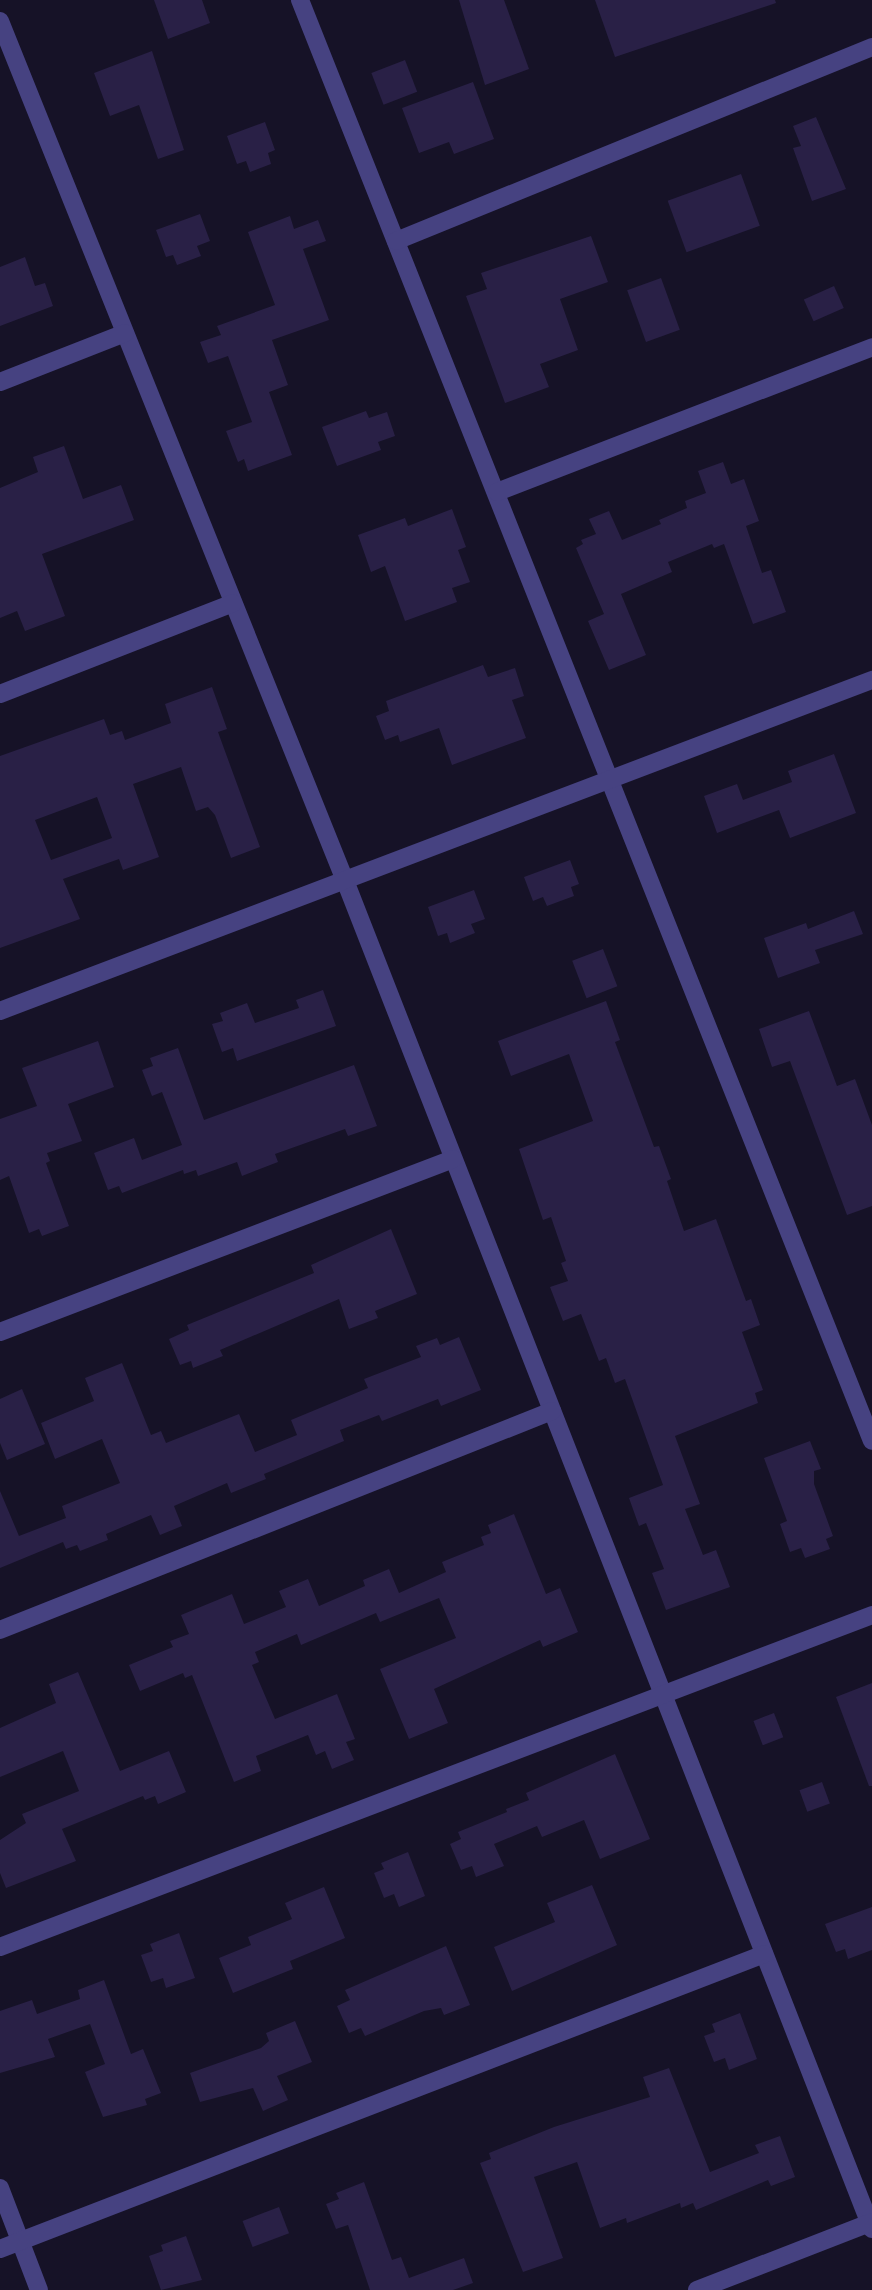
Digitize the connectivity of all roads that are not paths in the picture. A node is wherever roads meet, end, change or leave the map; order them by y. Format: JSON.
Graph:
{"nodes":[{"id":1,"x":300,"y":0,"type":"edge"},
{"id":2,"x":0,"y":22,"type":"edge"},
{"id":3,"x":872,"y":47,"type":"edge"},
{"id":4,"x":8,"y":64,"type":"edge"},
{"id":5,"x":396,"y":241,"type":"junction"},
{"id":6,"x":125,"y":333,"type":"junction"},
{"id":7,"x":872,"y":347,"type":"edge"},
{"id":8,"x":0,"y":382,"type":"edge"},
{"id":9,"x":497,"y":492,"type":"junction"},
{"id":10,"x":233,"y":603,"type":"junction"},
{"id":11,"x":872,"y":680,"type":"edge"},
{"id":12,"x":0,"y":694,"type":"edge"},
{"id":13,"x":612,"y":779,"type":"junction"},
{"id":14,"x":346,"y":883,"type":"junction"},
{"id":15,"x":0,"y":1011,"type":"edge"},
{"id":16,"x":453,"y":1158,"type":"junction"},
{"id":17,"x":0,"y":1332,"type":"edge"},
{"id":18,"x":552,"y":1411,"type":"junction"},
{"id":19,"x":872,"y":1441,"type":"edge"},
{"id":20,"x":872,"y":1615,"type":"edge"},
{"id":21,"x":0,"y":1630,"type":"edge"},
{"id":22,"x":663,"y":1695,"type":"junction"},
{"id":23,"x":0,"y":1947,"type":"edge"},
{"id":24,"x":764,"y":1954,"type":"junction"},
{"id":25,"x":0,"y":2188,"type":"edge"},
{"id":26,"x":871,"y":2224,"type":"edge"},
{"id":27,"x":20,"y":2241,"type":"junction"},
{"id":28,"x":0,"y":2249,"type":"edge"},
{"id":29,"x":39,"y":2290,"type":"edge"},
{"id":30,"x":696,"y":2290,"type":"edge"}],
"edges":[{"from":1,"to":5,"type":"street"},
{"from":2,"to":4,"type":"street"},
{"from":3,"to":5,"type":"street"},
{"from":4,"to":6,"type":"street"},
{"from":5,"to":9,"type":"street"},
{"from":6,"to":8,"type":"street"},
{"from":6,"to":10,"type":"street"},
{"from":7,"to":9,"type":"street"},
{"from":9,"to":13,"type":"street"},
{"from":10,"to":12,"type":"street"},
{"from":10,"to":14,"type":"street"},
{"from":11,"to":13,"type":"street"},
{"from":13,"to":14,"type":"street"},
{"from":13,"to":19,"type":"street"},
{"from":14,"to":15,"type":"street"},
{"from":14,"to":16,"type":"street"},
{"from":16,"to":17,"type":"street"},
{"from":16,"to":18,"type":"street"},
{"from":18,"to":21,"type":"street"},
{"from":18,"to":22,"type":"street"},
{"from":20,"to":22,"type":"street"},
{"from":22,"to":23,"type":"street"},
{"from":22,"to":24,"type":"street"},
{"from":24,"to":26,"type":"street"},
{"from":24,"to":27,"type":"street"},
{"from":25,"to":27,"type":"street"},
{"from":26,"to":30,"type":"street"},
{"from":27,"to":28,"type":"street"},
{"from":27,"to":29,"type":"street"}]}
